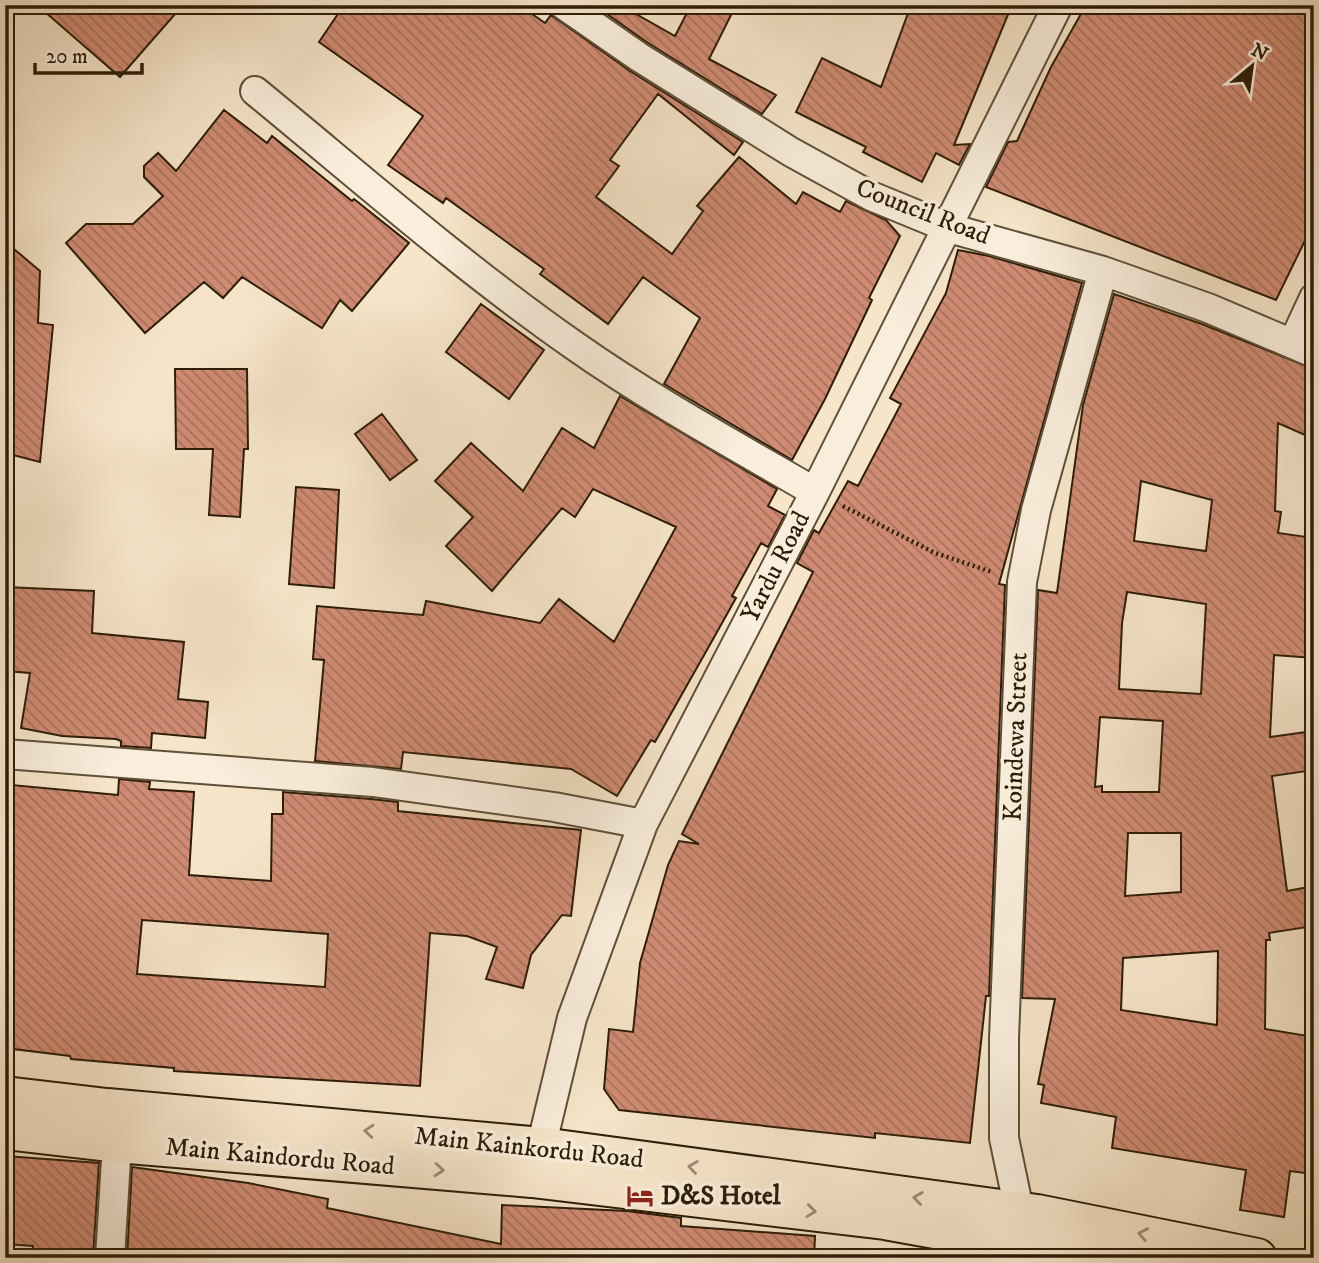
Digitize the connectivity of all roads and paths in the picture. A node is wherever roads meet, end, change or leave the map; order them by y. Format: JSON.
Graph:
{"nodes":[{"id":1,"x":564,"y":5,"type":"edge"},
{"id":2,"x":1058,"y":5,"type":"edge"},
{"id":3,"x":255,"y":91,"type":"dead end"},
{"id":4,"x":949,"y":228,"type":"junction"},
{"id":5,"x":1103,"y":271,"type":"junction"},
{"id":6,"x":1314,"y":298,"type":"edge"},
{"id":7,"x":1303,"y":348,"type":"edge"},
{"id":8,"x":816,"y":492,"type":"junction"},
{"id":9,"x":1023,"y":582,"type":"junction"},
{"id":10,"x":5,"y":754,"type":"edge"},
{"id":11,"x":643,"y":824,"type":"junction"},
{"id":12,"x":5,"y":1096,"type":"edge"},
{"id":13,"x":58,"y":1119,"type":"junction"},
{"id":14,"x":5,"y":1130,"type":"edge"},
{"id":15,"x":117,"y":1143,"type":"junction"},
{"id":16,"x":537,"y":1163,"type":"junction"},
{"id":17,"x":1024,"y":1239,"type":"edge"},
{"id":18,"x":110,"y":1258,"type":"edge"},
{"id":19,"x":1096,"y":1258,"type":"edge"},
{"id":20,"x":1257,"y":1258,"type":"edge"}],
"edges":[{"from":1,"to":4,"type":"street","name":"Council Road"},
{"from":2,"to":4,"type":"street","name":"Yardu Road"},
{"from":3,"to":8,"type":"street"},
{"from":4,"to":5,"type":"street","name":"Council Road"},
{"from":4,"to":8,"type":"street","name":"Yardu Road"},
{"from":5,"to":7,"type":"street","name":"Council Road"},
{"from":5,"to":9,"type":"street","name":"Koindewa Street"},
{"from":6,"to":7,"type":"street"},
{"from":8,"to":9,"type":"path"},
{"from":8,"to":11,"type":"street","name":"Yardu Road"},
{"from":9,"to":17,"type":"street","name":"Koindewa Street"},
{"from":10,"to":11,"type":"street"},
{"from":11,"to":16,"type":"street","name":"Yardu Road"},
{"from":12,"to":13,"type":"main road","name":"Main Kainkordu Road"},
{"from":13,"to":14,"type":"main road","name":"Main Kaindordu Road"},
{"from":13,"to":15,"type":"main road","name":"Main Kaindordu Road"},
{"from":16,"to":13,"type":"main road","name":"Main Kainkordu Road","one_way":true},
{"from":15,"to":16,"type":"main road","name":"Main Kaindordu Road","one_way":true},
{"from":15,"to":18,"type":"street"},
{"from":16,"to":17,"type":"main road","name":"Main Kaindordu Road"},
{"from":17,"to":19,"type":"main road","name":"Main Kaindordu Road"},
{"from":20,"to":17,"type":"main road","one_way":true}]}
